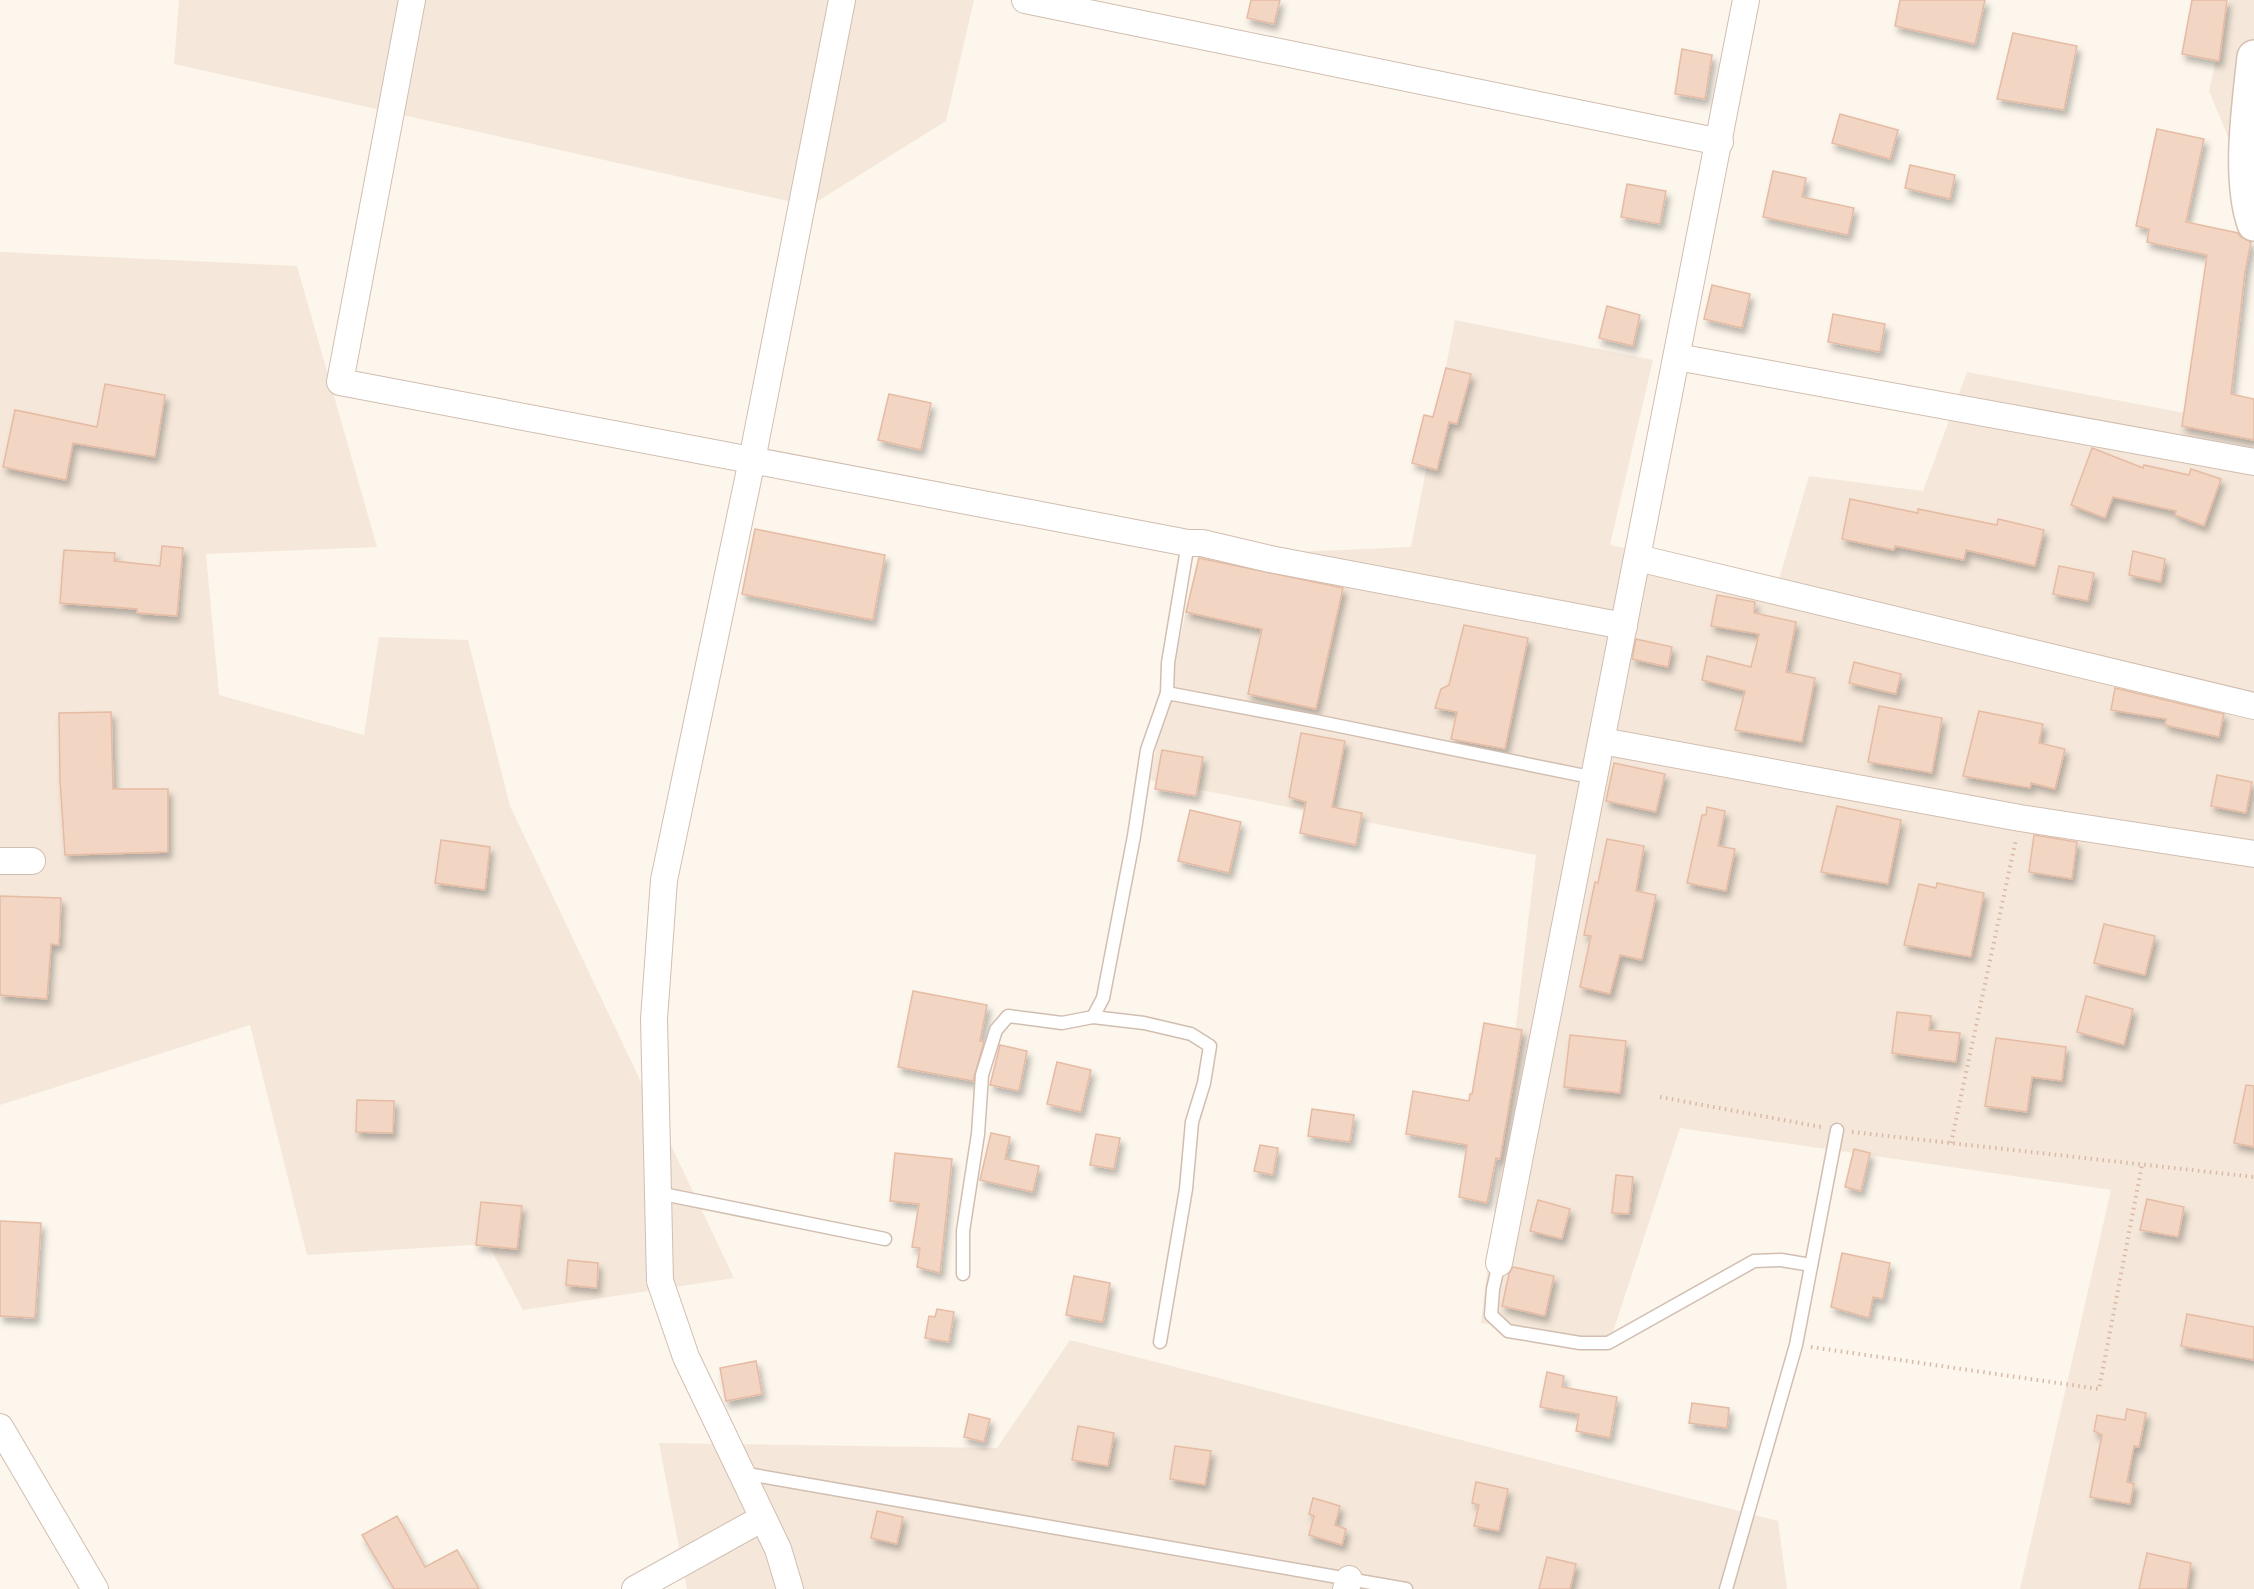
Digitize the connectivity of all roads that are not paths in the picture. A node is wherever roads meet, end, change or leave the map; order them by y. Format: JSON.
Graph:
{"nodes":[{"id":1,"x":412,"y":0,"type":"edge"},
{"id":2,"x":842,"y":0,"type":"edge"},
{"id":3,"x":1025,"y":0,"type":"edge"},
{"id":4,"x":1746,"y":0,"type":"edge"},
{"id":5,"x":2254,"y":57,"type":"edge"},
{"id":6,"x":1720,"y":142,"type":"junction"},
{"id":7,"x":2254,"y":224,"type":"edge"},
{"id":8,"x":1677,"y":357,"type":"junction"},
{"id":9,"x":752,"y":460,"type":"junction"},
{"id":10,"x":2254,"y":462,"type":"edge"},
{"id":11,"x":1188,"y":543,"type":"junction"},
{"id":12,"x":1638,"y":558,"type":"junction"},
{"id":13,"x":1624,"y":626,"type":"junction"},
{"id":14,"x":1167,"y":693,"type":"junction"},
{"id":15,"x":2254,"y":706,"type":"edge"},
{"id":16,"x":1602,"y":741,"type":"junction"},
{"id":17,"x":1594,"y":778,"type":"junction"},
{"id":18,"x":2254,"y":854,"type":"edge"},
{"id":19,"x":0,"y":861,"type":"edge"},
{"id":20,"x":32,"y":861,"type":"dead end"},
{"id":21,"x":1093,"y":1017,"type":"junction"},
{"id":22,"x":1837,"y":1131,"type":"road end"},
{"id":23,"x":658,"y":1193,"type":"junction"},
{"id":24,"x":885,"y":1239,"type":"dead end"},
{"id":25,"x":1499,"y":1263,"type":"joint"},
{"id":26,"x":1811,"y":1265,"type":"junction"},
{"id":27,"x":963,"y":1274,"type":"dead end"},
{"id":28,"x":1160,"y":1342,"type":"dead end"},
{"id":29,"x":0,"y":1427,"type":"edge"},
{"id":30,"x":741,"y":1473,"type":"junction"},
{"id":31,"x":763,"y":1518,"type":"junction"},
{"id":32,"x":1347,"y":1584,"type":"edge"},
{"id":33,"x":95,"y":1589,"type":"edge"},
{"id":34,"x":635,"y":1589,"type":"edge"},
{"id":35,"x":790,"y":1589,"type":"edge"},
{"id":36,"x":1406,"y":1589,"type":"edge"},
{"id":37,"x":1726,"y":1589,"type":"edge"}],
"edges":[{"from":1,"to":9,"type":"street"},
{"from":2,"to":9,"type":"street"},
{"from":3,"to":6,"type":"street"},
{"from":4,"to":6,"type":"street"},
{"from":5,"to":7,"type":"street"},
{"from":6,"to":8,"type":"street"},
{"from":8,"to":10,"type":"street"},
{"from":8,"to":12,"type":"street"},
{"from":9,"to":11,"type":"street"},
{"from":9,"to":23,"type":"street"},
{"from":11,"to":13,"type":"street"},
{"from":11,"to":14,"type":"lane"},
{"from":12,"to":13,"type":"street"},
{"from":12,"to":15,"type":"street"},
{"from":13,"to":16,"type":"street"},
{"from":14,"to":17,"type":"lane"},
{"from":14,"to":21,"type":"lane"},
{"from":16,"to":17,"type":"street"},
{"from":16,"to":18,"type":"street"},
{"from":17,"to":25,"type":"street"},
{"from":19,"to":20,"type":"street"},
{"from":21,"to":27,"type":"lane"},
{"from":21,"to":28,"type":"lane"},
{"from":22,"to":26,"type":"lane"},
{"from":23,"to":24,"type":"lane"},
{"from":23,"to":30,"type":"street"},
{"from":25,"to":26,"type":"lane"},
{"from":26,"to":37,"type":"lane"},
{"from":29,"to":33,"type":"street"},
{"from":30,"to":31,"type":"street"},
{"from":30,"to":32,"type":"lane"},
{"from":31,"to":34,"type":"street"},
{"from":31,"to":35,"type":"street"},
{"from":32,"to":36,"type":"lane"}]}
